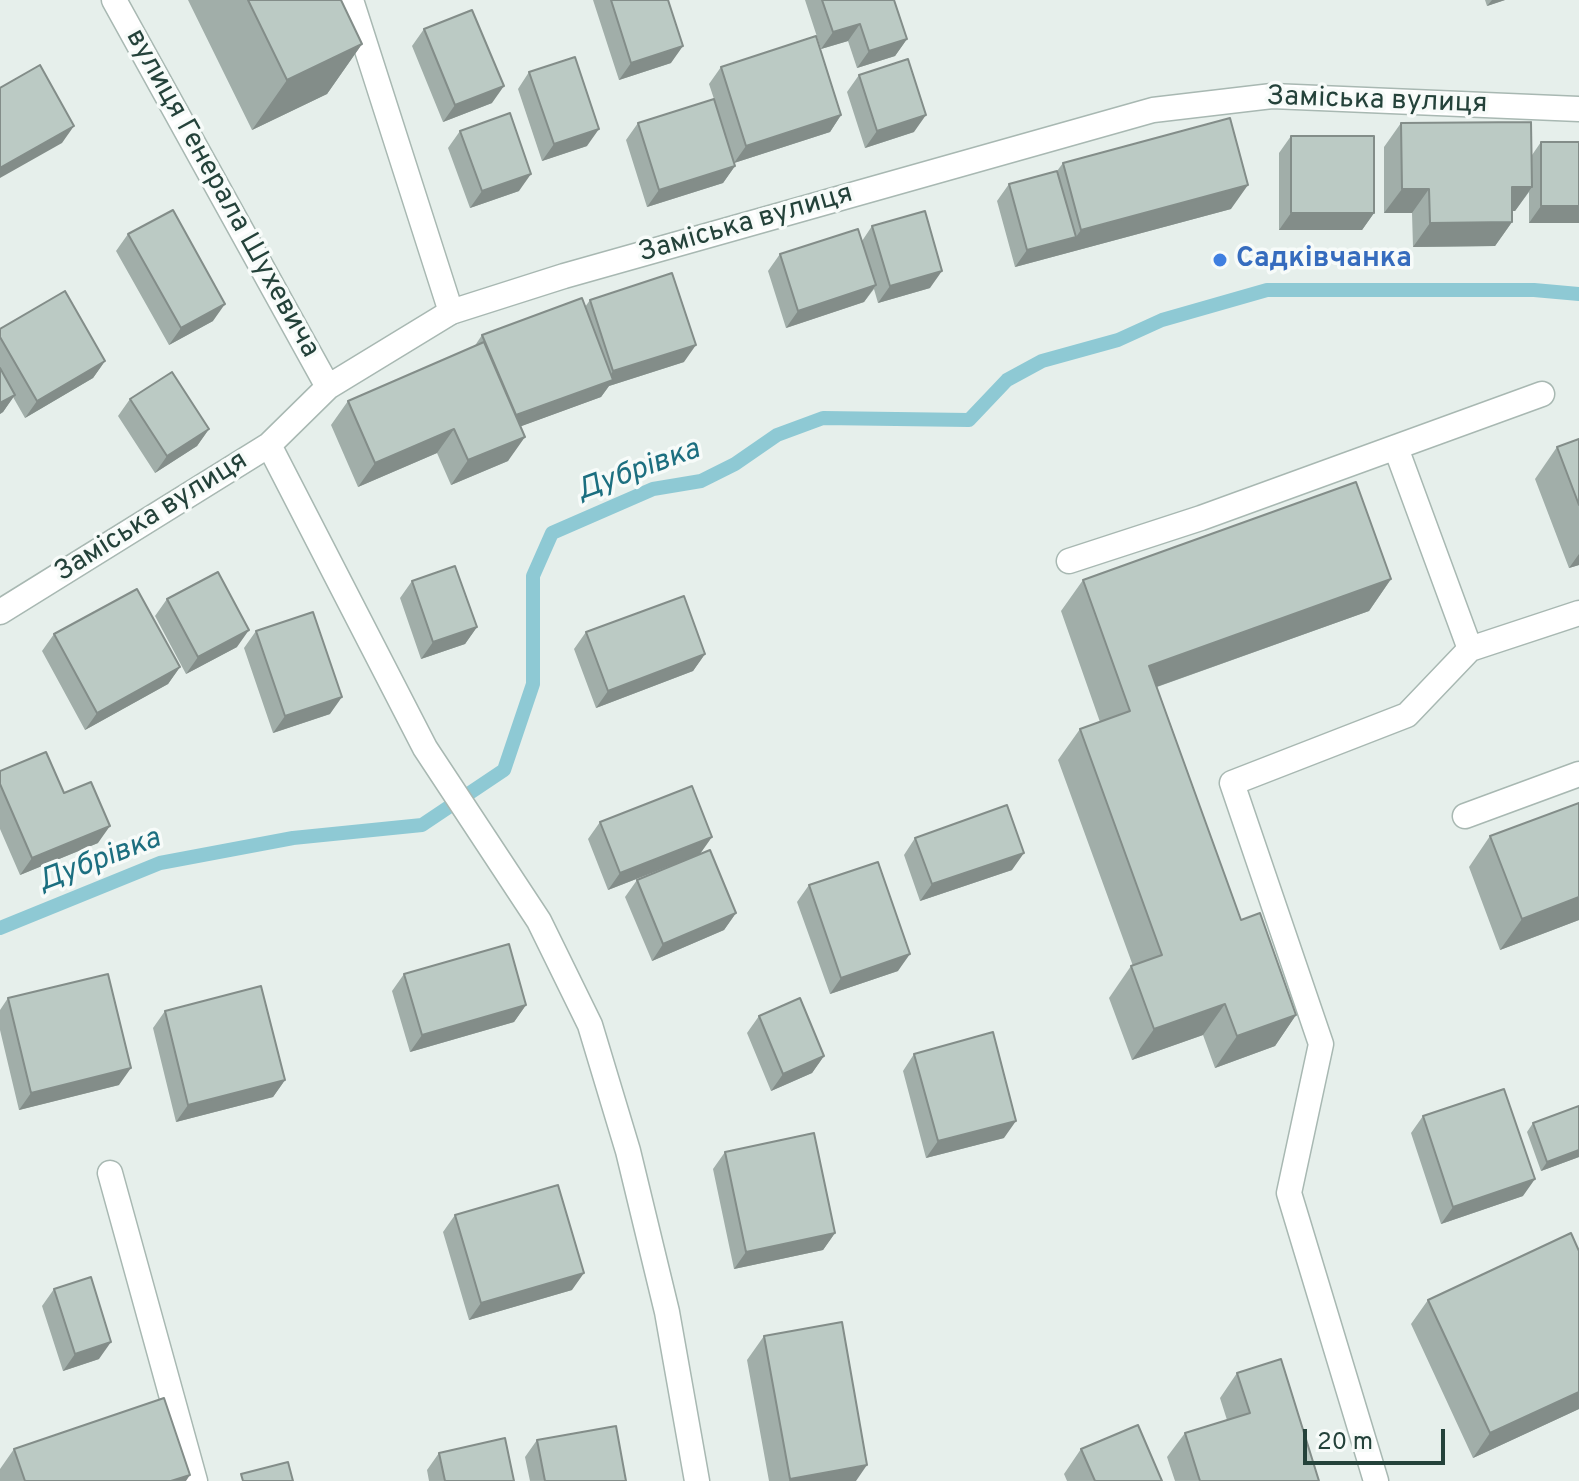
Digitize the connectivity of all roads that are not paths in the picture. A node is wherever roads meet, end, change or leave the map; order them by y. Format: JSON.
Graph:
{"nodes":[{"id":1,"x":114,"y":0,"type":"edge"},
{"id":2,"x":351,"y":0,"type":"edge"},
{"id":3,"x":1579,"y":109,"type":"edge"},
{"id":4,"x":451,"y":312,"type":"junction"},
{"id":5,"x":328,"y":387,"type":"junction"},
{"id":6,"x":1542,"y":394,"type":"dead end"},
{"id":7,"x":269,"y":445,"type":"junction"},
{"id":8,"x":1396,"y":448,"type":"junction"},
{"id":9,"x":1069,"y":561,"type":"dead end"},
{"id":10,"x":0,"y":612,"type":"edge"},
{"id":11,"x":1579,"y":613,"type":"edge"},
{"id":12,"x":1470,"y":649,"type":"junction"},
{"id":13,"x":1579,"y":774,"type":"edge"},
{"id":14,"x":1465,"y":816,"type":"dead end"},
{"id":15,"x":110,"y":1173,"type":"dead end"},
{"id":16,"x":195,"y":1481,"type":"edge"},
{"id":17,"x":697,"y":1481,"type":"edge"},
{"id":18,"x":1376,"y":1481,"type":"edge"}],
"edges":[{"from":1,"to":5,"type":"street","name":"вулиця Генерала Шухевича"},
{"from":2,"to":4,"type":"street"},
{"from":3,"to":4,"type":"street","name":"Заміська вулиця"},
{"from":4,"to":5,"type":"street","name":"Заміська вулиця"},
{"from":5,"to":7,"type":"street","name":"Заміська вулиця"},
{"from":6,"to":8,"type":"street"},
{"from":7,"to":10,"type":"street","name":"Заміська вулиця"},
{"from":7,"to":17,"type":"street"},
{"from":8,"to":9,"type":"street"},
{"from":8,"to":12,"type":"street"},
{"from":11,"to":12,"type":"street"},
{"from":12,"to":18,"type":"street"},
{"from":13,"to":14,"type":"street"},
{"from":15,"to":16,"type":"street"}]}
